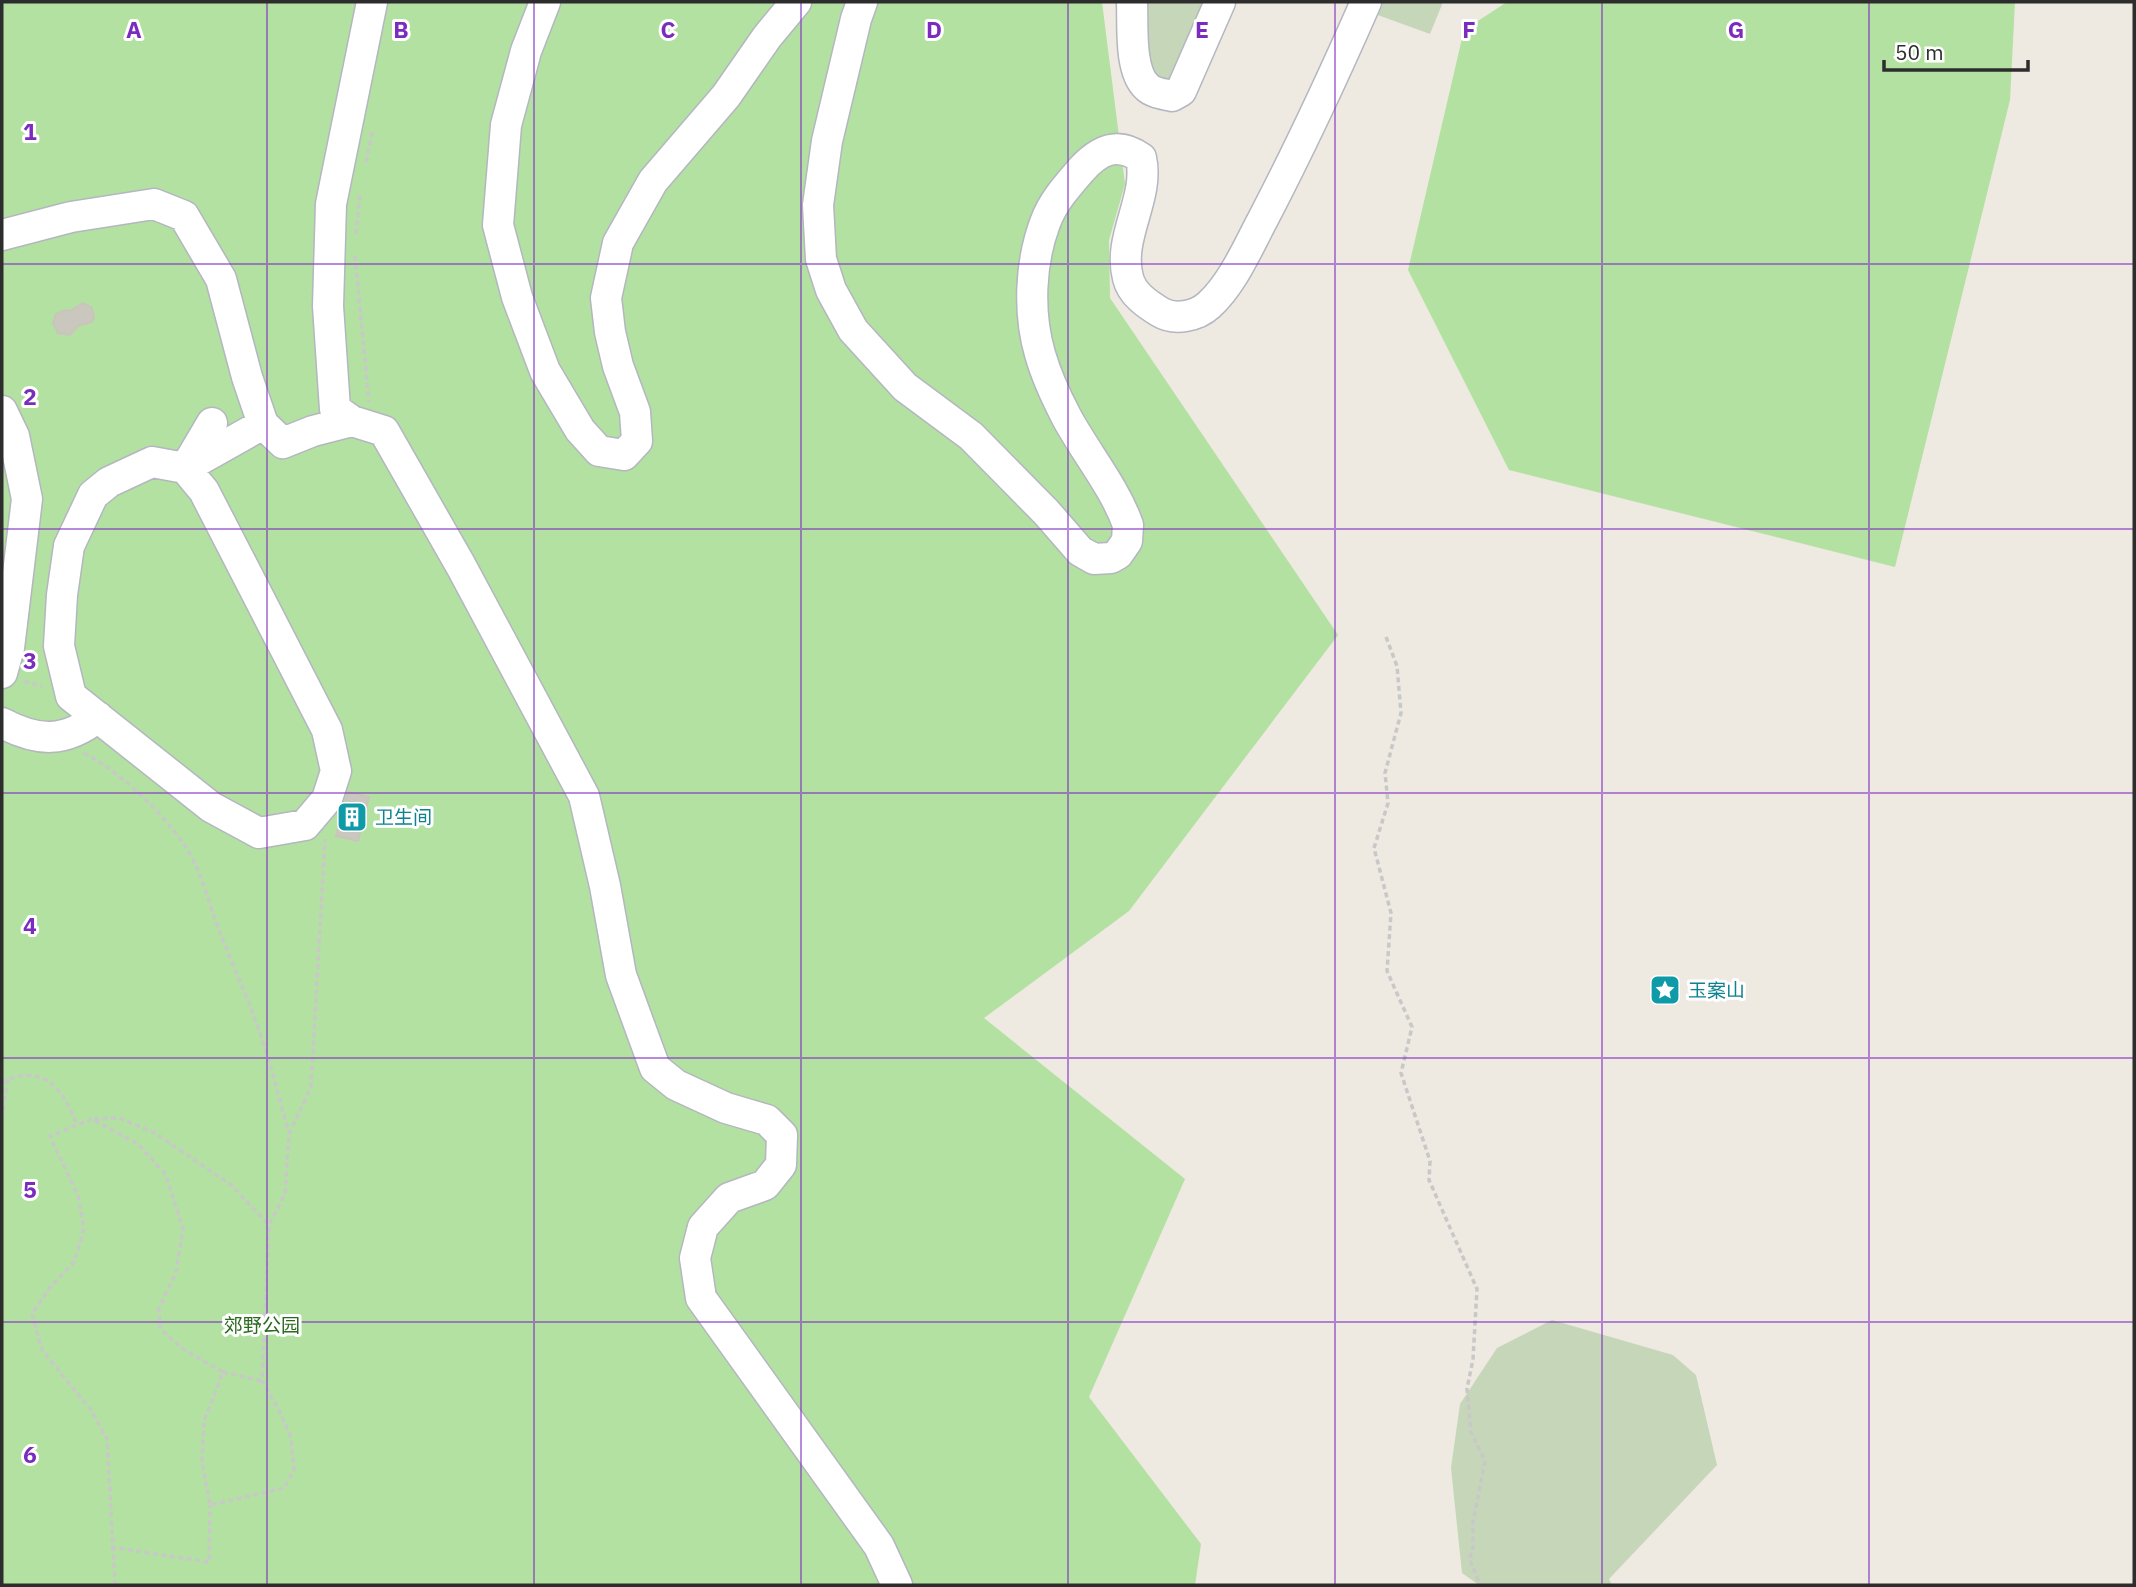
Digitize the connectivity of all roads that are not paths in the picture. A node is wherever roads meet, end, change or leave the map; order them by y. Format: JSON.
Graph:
{"nodes":[{"id":1,"x":372,"y":2,"type":"edge"},
{"id":2,"x":545,"y":2,"type":"edge"},
{"id":3,"x":796,"y":2,"type":"edge"},
{"id":4,"x":862,"y":2,"type":"edge"},
{"id":5,"x":1132,"y":2,"type":"edge"},
{"id":6,"x":1220,"y":2,"type":"edge"},
{"id":7,"x":1365,"y":6,"type":"edge"},
{"id":8,"x":2,"y":235,"type":"edge"},
{"id":9,"x":2,"y":411,"type":"edge"},
{"id":10,"x":352,"y":421,"type":"junction"},
{"id":11,"x":212,"y":423,"type":"dead end"},
{"id":12,"x":263,"y":424,"type":"junction"},
{"id":13,"x":186,"y":468,"type":"junction"},
{"id":14,"x":8,"y":675,"type":"edge"},
{"id":15,"x":98,"y":718,"type":"junction"},
{"id":16,"x":2,"y":723,"type":"edge"},
{"id":17,"x":897,"y":1585,"type":"edge"}],
"edges":[{"from":1,"to":10,"type":"street"},
{"from":2,"to":3,"type":"street"},
{"from":4,"to":7,"type":"street"},
{"from":5,"to":6,"type":"street"},
{"from":8,"to":12,"type":"street"},
{"from":9,"to":14,"type":"street"},
{"from":10,"to":12,"type":"street"},
{"from":10,"to":17,"type":"street"},
{"from":11,"to":13,"type":"street"},
{"from":12,"to":13,"type":"street"},
{"from":13,"to":15,"type":"street"},
{"from":13,"to":15,"type":"street"},
{"from":15,"to":16,"type":"street"}]}
